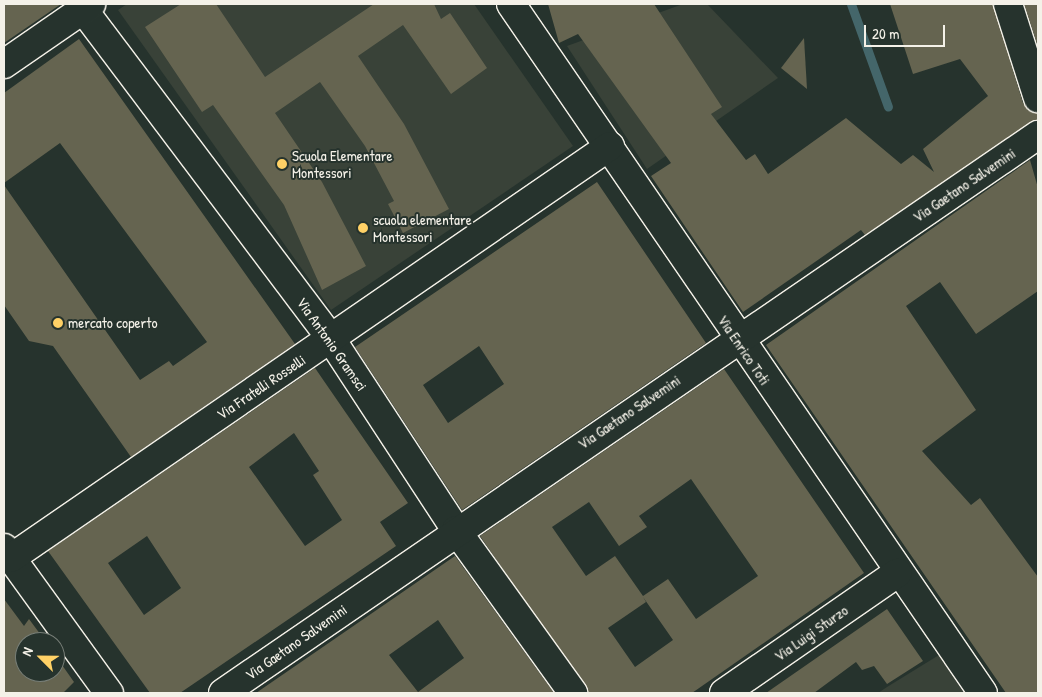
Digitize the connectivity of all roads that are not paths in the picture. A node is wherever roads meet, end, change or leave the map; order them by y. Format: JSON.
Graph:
{"nodes":[{"id":1,"x":511,"y":4,"type":"edge"},
{"id":2,"x":1008,"y":4,"type":"edge"},
{"id":3,"x":84,"y":5,"type":"edge"},
{"id":4,"x":4,"y":64,"type":"edge"},
{"id":5,"x":1038,"y":98,"type":"edge"},
{"id":6,"x":1038,"y":135,"type":"edge"},
{"id":7,"x":610,"y":146,"type":"junction"},
{"id":8,"x":736,"y":338,"type":"junction"},
{"id":9,"x":331,"y":339,"type":"junction"},
{"id":10,"x":456,"y":530,"type":"junction"},
{"id":11,"x":7,"y":553,"type":"edge"},
{"id":12,"x":897,"y":573,"type":"junction"},
{"id":13,"x":107,"y":693,"type":"edge"},
{"id":14,"x":222,"y":693,"type":"edge"},
{"id":15,"x":573,"y":693,"type":"edge"},
{"id":16,"x":724,"y":693,"type":"edge"},
{"id":17,"x":983,"y":693,"type":"edge"}],
"edges":[{"from":1,"to":7,"type":"street","name":"Via Enrico Toti"},
{"from":2,"to":5,"type":"street"},
{"from":3,"to":4,"type":"street"},
{"from":3,"to":9,"type":"street","name":"Via Antonio Gramsci"},
{"from":6,"to":8,"type":"street","name":"Via Gaetano Salvemini"},
{"from":7,"to":8,"type":"street","name":"Via Enrico Toti"},
{"from":7,"to":9,"type":"street","name":"Via Fratelli Rosselli"},
{"from":8,"to":10,"type":"street","name":"Via Gaetano Salvemini"},
{"from":8,"to":12,"type":"street","name":"Via Enrico Toti"},
{"from":9,"to":10,"type":"street","name":"Via Antonio Gramsci"},
{"from":9,"to":11,"type":"street","name":"Via Fratelli Rosselli"},
{"from":10,"to":14,"type":"street","name":"Via Gaetano Salvemini"},
{"from":10,"to":15,"type":"street","name":"Via Antonio Gramsci"},
{"from":11,"to":13,"type":"street"},
{"from":12,"to":16,"type":"street","name":"Via Luigi Sturzo"},
{"from":12,"to":17,"type":"street","name":"Via Enrico Toti"}]}
